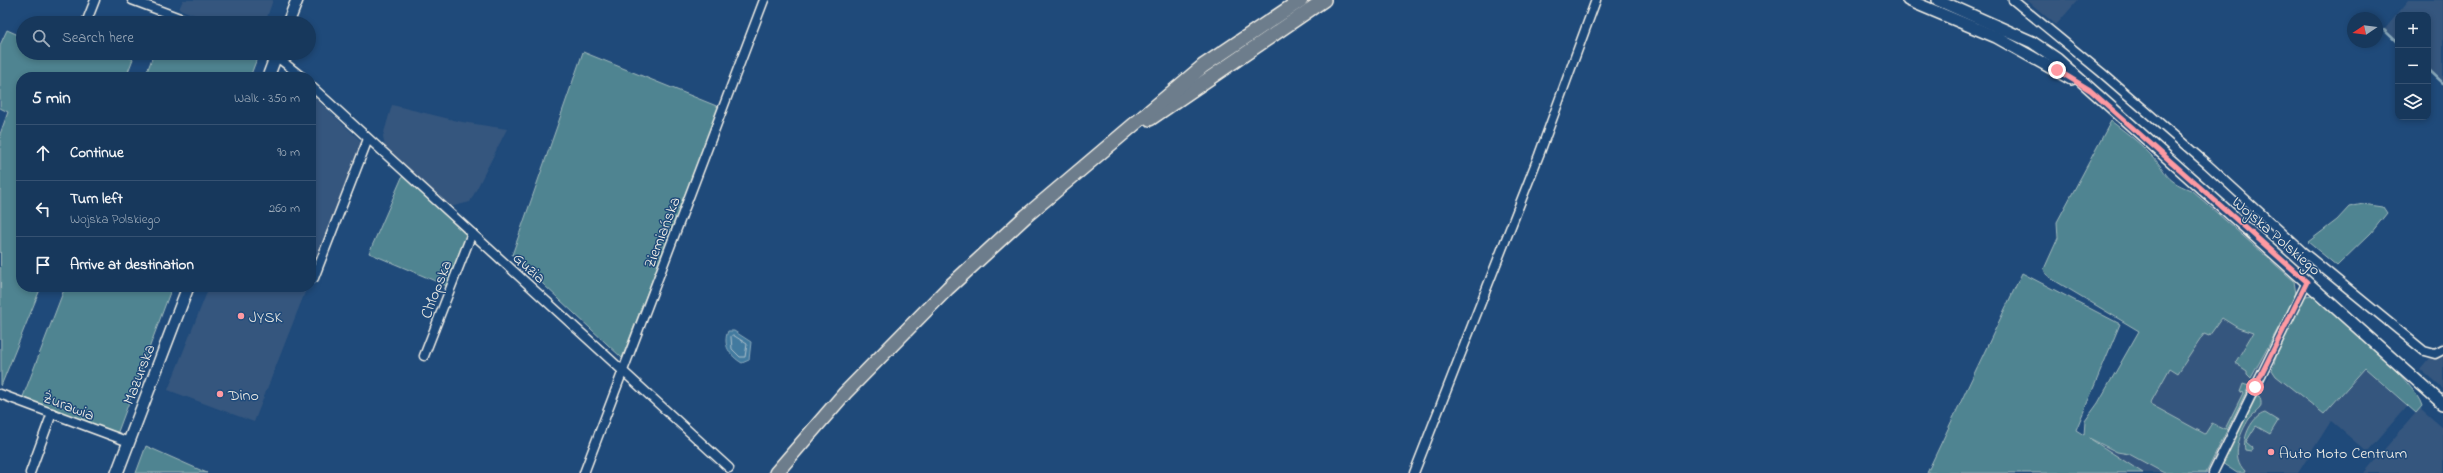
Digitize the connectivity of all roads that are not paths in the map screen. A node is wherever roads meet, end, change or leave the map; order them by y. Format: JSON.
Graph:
{"nodes":[{"id":1,"x":95,"y":0,"type":"edge"},
{"id":2,"x":132,"y":0,"type":"edge"},
{"id":3,"x":297,"y":0,"type":"edge"},
{"id":4,"x":764,"y":0,"type":"edge"},
{"id":5,"x":1301,"y":0,"type":"edge"},
{"id":6,"x":1324,"y":0,"type":"edge"},
{"id":7,"x":1596,"y":0,"type":"edge"},
{"id":8,"x":1908,"y":0,"type":"edge"},
{"id":9,"x":2013,"y":0,"type":"edge"},
{"id":10,"x":1939,"y":3,"type":"edge"},
{"id":11,"x":89,"y":16,"type":"edge"},
{"id":12,"x":174,"y":16,"type":"edge"},
{"id":13,"x":291,"y":16,"type":"edge"},
{"id":14,"x":273,"y":60,"type":"edge"},
{"id":15,"x":282,"y":60,"type":"edge"},
{"id":16,"x":270,"y":72,"type":"edge"},
{"id":17,"x":296,"y":72,"type":"edge"},
{"id":18,"x":316,"y":91,"type":"edge"},
{"id":19,"x":368,"y":139,"type":"junction"},
{"id":20,"x":1104,"y":151,"type":"junction"},
{"id":21,"x":472,"y":233,"type":"junction"},
{"id":22,"x":316,"y":273,"type":"edge"},
{"id":23,"x":2307,"y":282,"type":"junction"},
{"id":24,"x":186,"y":292,"type":"edge"},
{"id":25,"x":2443,"y":350,"type":"edge"},
{"id":26,"x":424,"y":356,"type":"dead end"},
{"id":27,"x":623,"y":370,"type":"junction"},
{"id":28,"x":0,"y":394,"type":"edge"},
{"id":29,"x":2443,"y":404,"type":"edge"},
{"id":30,"x":52,"y":413,"type":"junction"},
{"id":31,"x":129,"y":442,"type":"junction"},
{"id":32,"x":729,"y":468,"type":"dead end"},
{"id":33,"x":30,"y":473,"type":"edge"},
{"id":34,"x":117,"y":473,"type":"edge"},
{"id":35,"x":584,"y":473,"type":"edge"},
{"id":36,"x":776,"y":473,"type":"edge"},
{"id":37,"x":1414,"y":473,"type":"edge"},
{"id":38,"x":2213,"y":473,"type":"edge"}],
"edges":[{"from":1,"to":11,"type":"street"},
{"from":2,"to":12,"type":"street"},
{"from":3,"to":13,"type":"main road"},
{"from":4,"to":27,"type":"street","name":"Ziemiańska"},
{"from":5,"to":20,"type":"highway"},
{"from":6,"to":20,"type":"highway"},
{"from":7,"to":37,"type":"street"},
{"from":8,"to":10,"type":"main road","name":"Wojska Polskiego"},
{"from":9,"to":25,"type":"street"},
{"from":10,"to":23,"type":"main road","name":"Wojska Polskiego"},
{"from":14,"to":16,"type":"main road"},
{"from":15,"to":17,"type":"street"},
{"from":18,"to":19,"type":"street","name":"Guzia"},
{"from":19,"to":21,"type":"street","name":"Guzia"},
{"from":19,"to":22,"type":"street"},
{"from":20,"to":36,"type":"highway"},
{"from":21,"to":26,"type":"street","name":"Chłopska"},
{"from":21,"to":27,"type":"street","name":"Guzia"},
{"from":23,"to":29,"type":"main road","name":"Wojska Polskiego"},
{"from":23,"to":38,"type":"street"},
{"from":24,"to":31,"type":"main road","name":"Mazurska"},
{"from":27,"to":32,"type":"street","name":"Guzia"},
{"from":27,"to":35,"type":"street","name":"Ziemiańska"},
{"from":28,"to":30,"type":"street","name":"Żurawia"},
{"from":30,"to":31,"type":"street","name":"Żurawia"},
{"from":30,"to":33,"type":"street"},
{"from":31,"to":34,"type":"main road","name":"Mazurska"}]}
